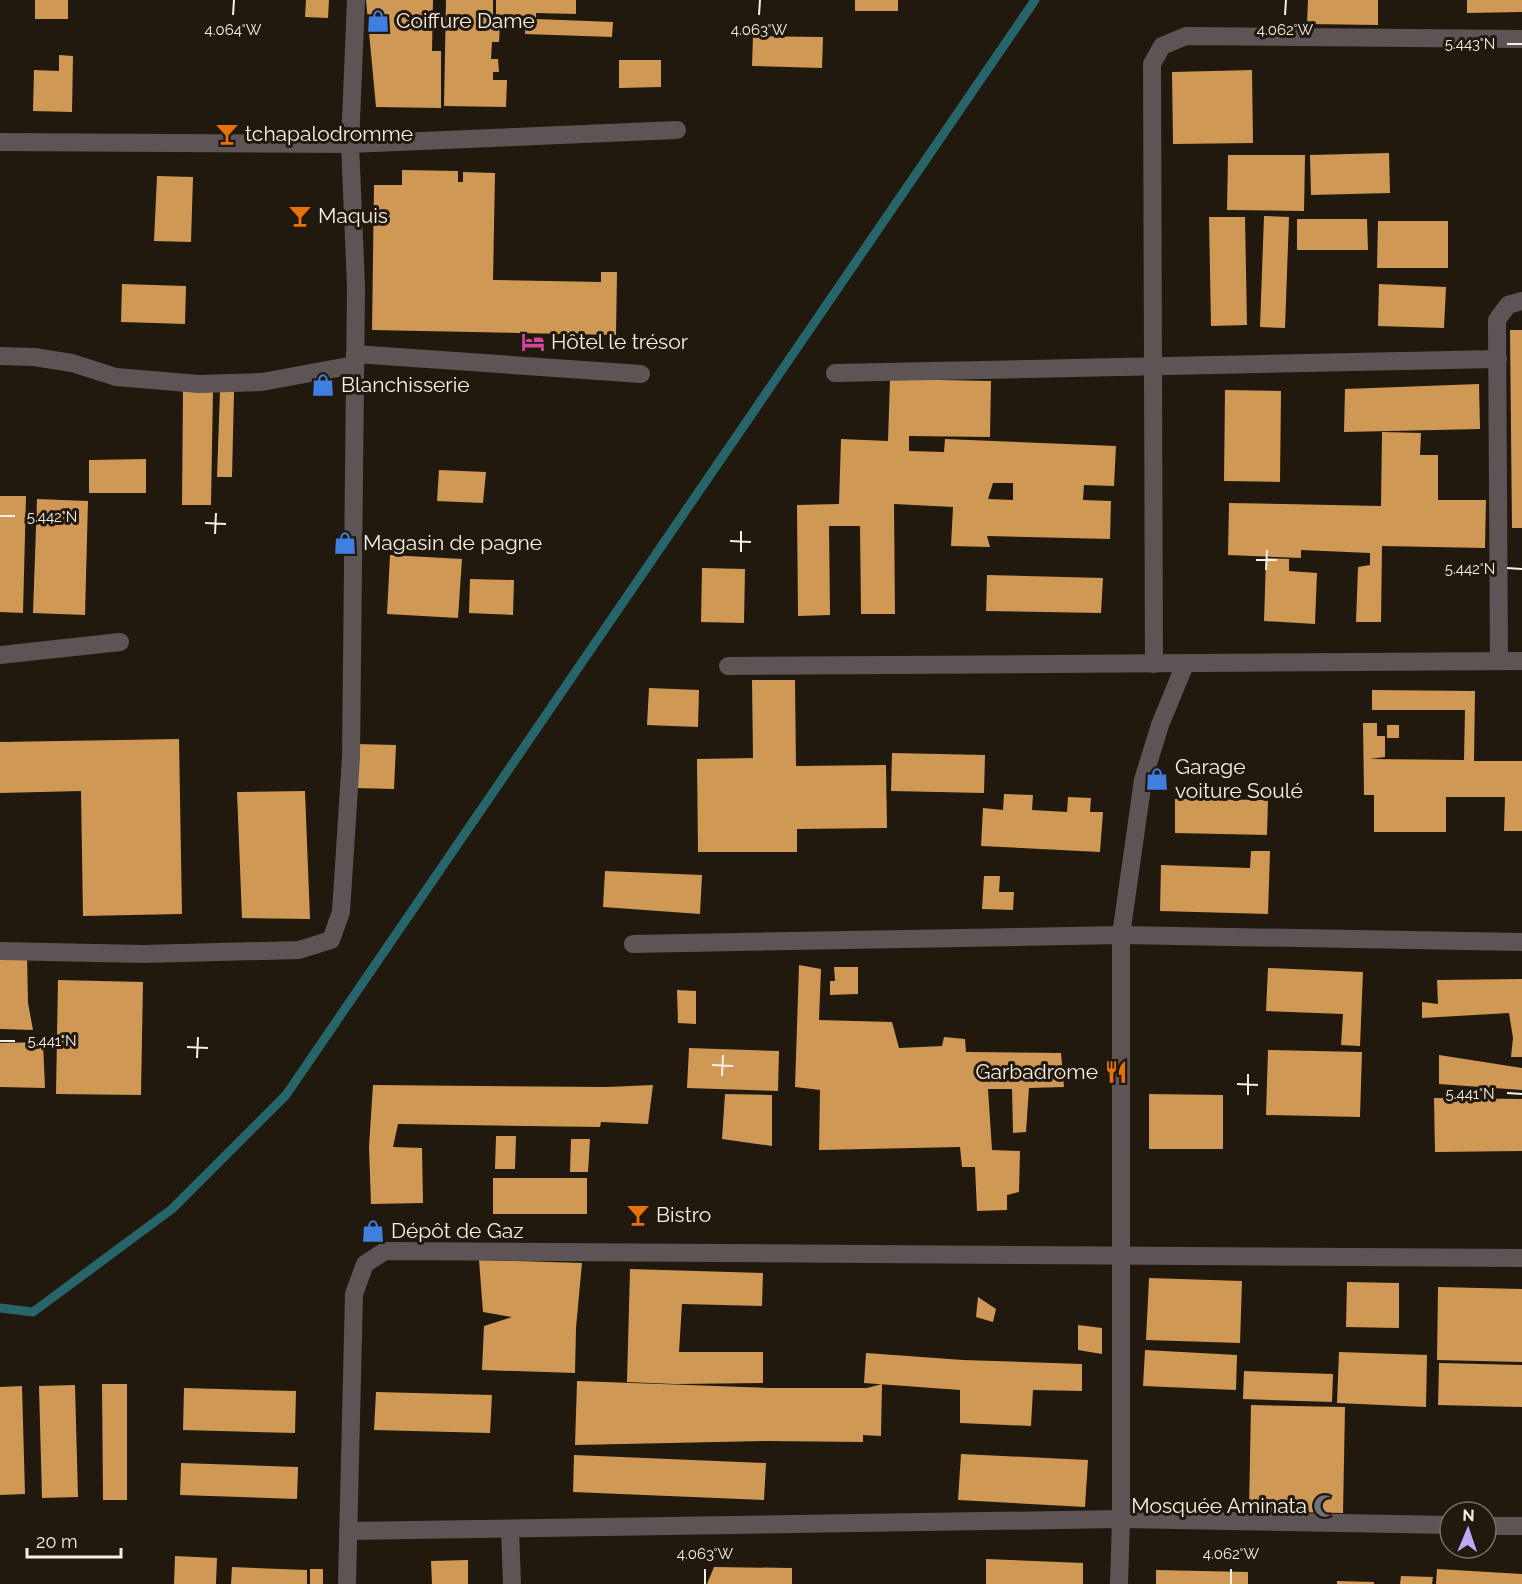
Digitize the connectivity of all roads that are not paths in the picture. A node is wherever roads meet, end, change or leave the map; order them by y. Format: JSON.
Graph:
{"nodes":[{"id":1,"x":356,"y":0,"type":"edge"},
{"id":2,"x":1522,"y":39,"type":"edge"},
{"id":3,"x":678,"y":129,"type":"dead end"},
{"id":4,"x":0,"y":142,"type":"edge"},
{"id":5,"x":350,"y":144,"type":"junction"},
{"id":6,"x":1522,"y":301,"type":"edge"},
{"id":7,"x":0,"y":356,"type":"edge"},
{"id":8,"x":1498,"y":359,"type":"junction"},
{"id":9,"x":354,"y":360,"type":"junction"},
{"id":10,"x":1153,"y":365,"type":"junction"},
{"id":11,"x":835,"y":373,"type":"dead end"},
{"id":12,"x":640,"y":374,"type":"dead end"},
{"id":13,"x":120,"y":642,"type":"dead end"},
{"id":14,"x":0,"y":655,"type":"edge"},
{"id":15,"x":1499,"y":661,"type":"junction"},
{"id":16,"x":1522,"y":661,"type":"edge"},
{"id":17,"x":1154,"y":664,"type":"junction"},
{"id":18,"x":1185,"y":664,"type":"junction"},
{"id":19,"x":728,"y":666,"type":"dead end"},
{"id":20,"x":1121,"y":935,"type":"junction"},
{"id":21,"x":1522,"y":942,"type":"edge"},
{"id":22,"x":633,"y":944,"type":"dead end"},
{"id":23,"x":0,"y":951,"type":"edge"},
{"id":24,"x":1122,"y":1255,"type":"junction"},
{"id":25,"x":1522,"y":1258,"type":"edge"},
{"id":26,"x":1121,"y":1519,"type":"junction"},
{"id":27,"x":1438,"y":1525,"type":"edge"},
{"id":28,"x":1498,"y":1526,"type":"edge"},
{"id":29,"x":1522,"y":1526,"type":"edge"},
{"id":30,"x":510,"y":1529,"type":"junction"},
{"id":31,"x":348,"y":1532,"type":"junction"},
{"id":32,"x":347,"y":1584,"type":"edge"},
{"id":33,"x":512,"y":1584,"type":"edge"},
{"id":34,"x":1119,"y":1584,"type":"edge"}],
"edges":[{"from":1,"to":5,"type":"street"},
{"from":2,"to":10,"type":"street"},
{"from":3,"to":5,"type":"street"},
{"from":4,"to":5,"type":"street"},
{"from":5,"to":9,"type":"street"},
{"from":6,"to":8,"type":"street"},
{"from":7,"to":9,"type":"street"},
{"from":8,"to":10,"type":"street"},
{"from":8,"to":15,"type":"street"},
{"from":9,"to":12,"type":"street"},
{"from":9,"to":23,"type":"street"},
{"from":10,"to":11,"type":"street"},
{"from":10,"to":17,"type":"street"},
{"from":13,"to":14,"type":"street"},
{"from":15,"to":16,"type":"street"},
{"from":15,"to":18,"type":"street"},
{"from":17,"to":18,"type":"street"},
{"from":17,"to":19,"type":"street"},
{"from":18,"to":20,"type":"street"},
{"from":20,"to":21,"type":"street"},
{"from":20,"to":22,"type":"street"},
{"from":20,"to":24,"type":"street"},
{"from":24,"to":25,"type":"street"},
{"from":24,"to":26,"type":"street"},
{"from":24,"to":31,"type":"street"},
{"from":26,"to":27,"type":"street"},
{"from":26,"to":30,"type":"street"},
{"from":26,"to":34,"type":"street"},
{"from":28,"to":29,"type":"street"},
{"from":30,"to":31,"type":"street"},
{"from":30,"to":33,"type":"street"},
{"from":31,"to":32,"type":"street"}]}
